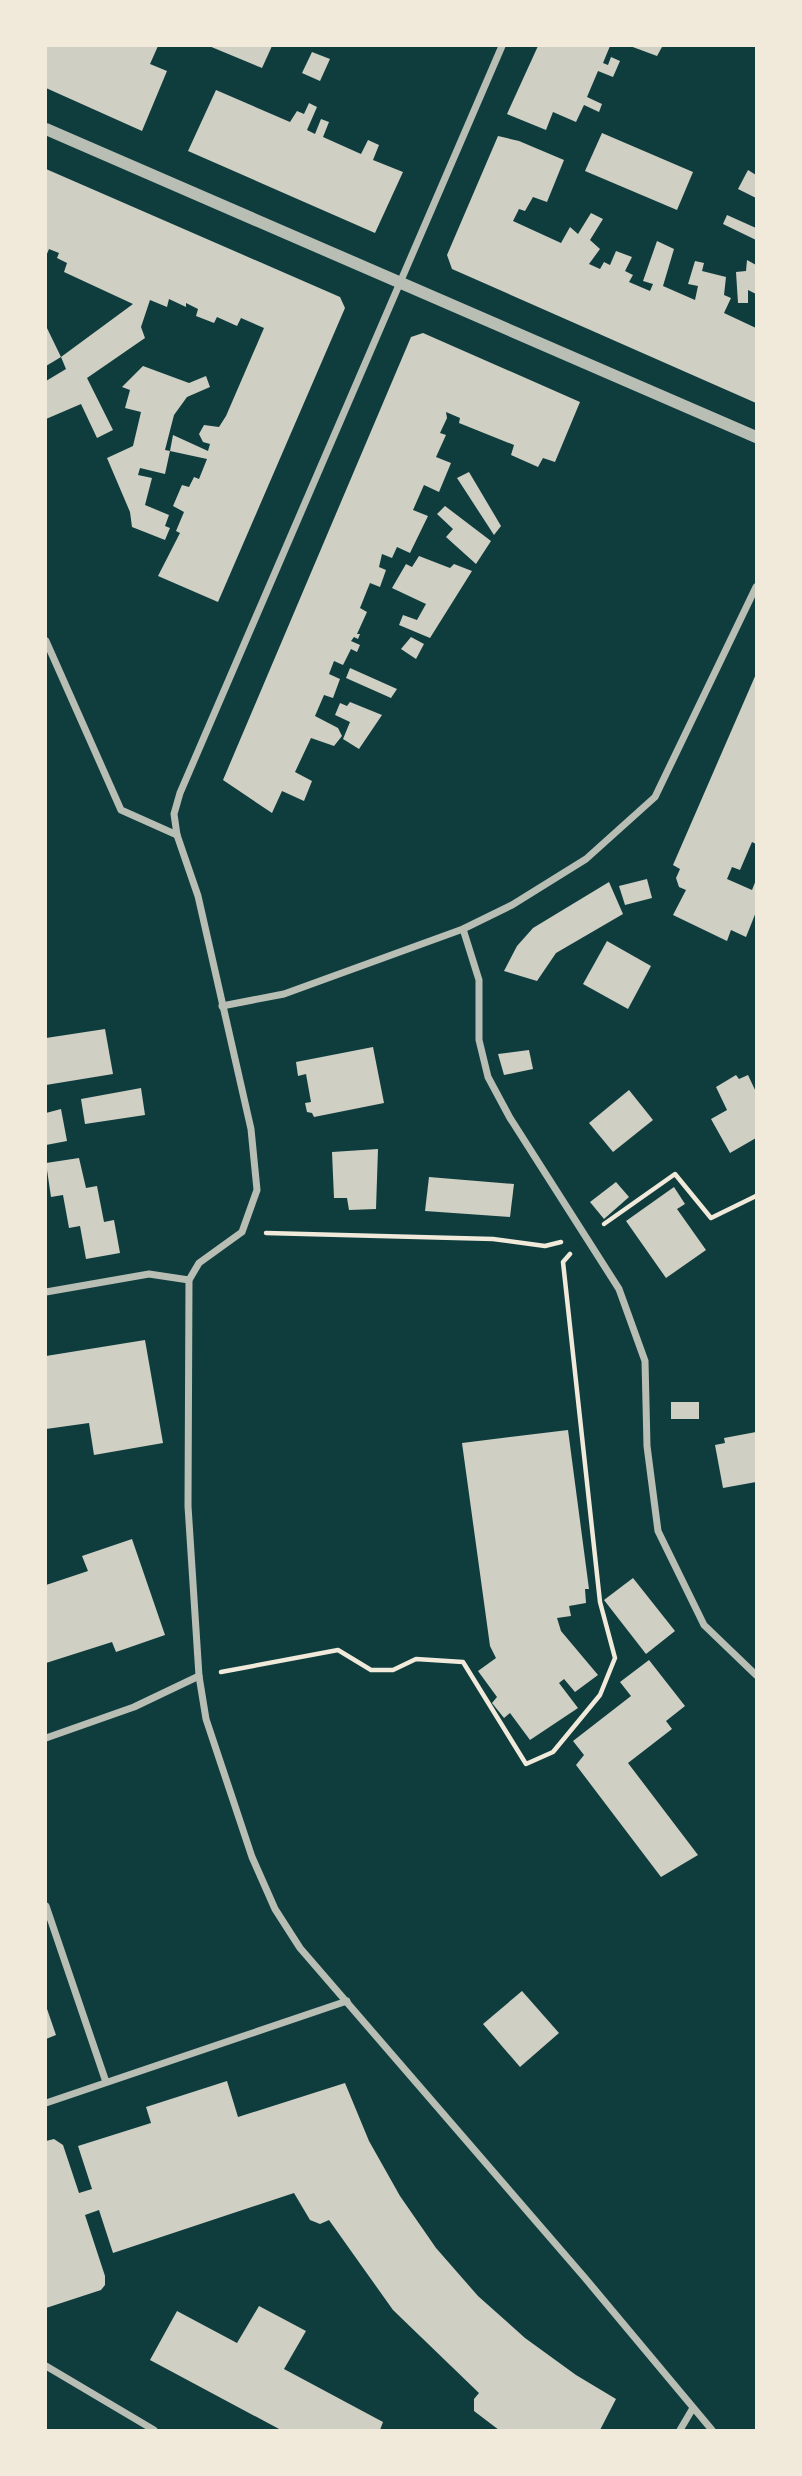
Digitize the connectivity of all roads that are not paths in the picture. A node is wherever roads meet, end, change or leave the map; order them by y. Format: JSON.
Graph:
{"nodes":[{"id":1,"x":502,"y":46,"type":"edge"},
{"id":2,"x":46,"y":129,"type":"edge"},
{"id":3,"x":397,"y":284,"type":"junction"},
{"id":4,"x":757,"y":437,"type":"edge"},
{"id":5,"x":757,"y":587,"type":"edge"},
{"id":6,"x":46,"y":641,"type":"edge"},
{"id":7,"x":177,"y":835,"type":"junction"},
{"id":8,"x":463,"y":929,"type":"junction"},
{"id":9,"x":222,"y":1006,"type":"junction"},
{"id":10,"x":189,"y":1280,"type":"junction"},
{"id":11,"x":48,"y":1291,"type":"edge"},
{"id":12,"x":757,"y":1675,"type":"edge"},
{"id":13,"x":199,"y":1676,"type":"junction"},
{"id":14,"x":46,"y":1738,"type":"edge"},
{"id":15,"x":46,"y":1906,"type":"edge"},
{"id":16,"x":347,"y":2001,"type":"junction"},
{"id":17,"x":106,"y":2081,"type":"junction"},
{"id":18,"x":46,"y":2103,"type":"edge"},
{"id":19,"x":46,"y":2366,"type":"edge"},
{"id":20,"x":693,"y":2408,"type":"junction"},
{"id":21,"x":154,"y":2431,"type":"edge"},
{"id":22,"x":680,"y":2431,"type":"edge"},
{"id":23,"x":712,"y":2431,"type":"edge"}],
"edges":[{"from":1,"to":3,"type":"street"},
{"from":2,"to":3,"type":"street"},
{"from":3,"to":4,"type":"street"},
{"from":3,"to":7,"type":"street"},
{"from":5,"to":8,"type":"street"},
{"from":6,"to":7,"type":"street"},
{"from":7,"to":9,"type":"street"},
{"from":8,"to":9,"type":"street"},
{"from":8,"to":12,"type":"street"},
{"from":9,"to":10,"type":"street"},
{"from":10,"to":11,"type":"street"},
{"from":10,"to":13,"type":"street"},
{"from":13,"to":14,"type":"street"},
{"from":13,"to":16,"type":"street"},
{"from":15,"to":17,"type":"street"},
{"from":16,"to":17,"type":"street"},
{"from":16,"to":20,"type":"street"},
{"from":17,"to":18,"type":"street"},
{"from":19,"to":21,"type":"street"},
{"from":20,"to":22,"type":"street"},
{"from":20,"to":23,"type":"street"}]}
